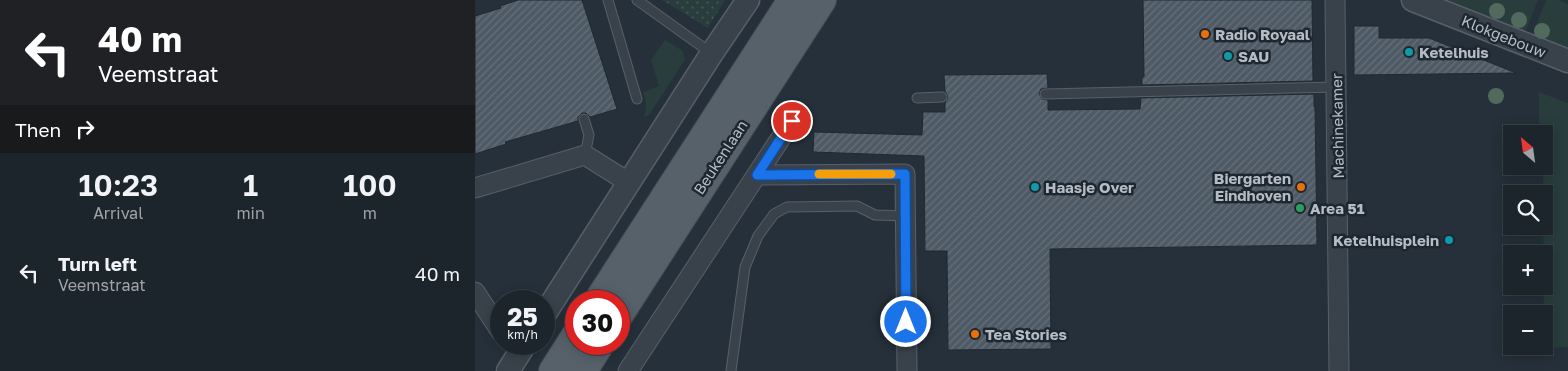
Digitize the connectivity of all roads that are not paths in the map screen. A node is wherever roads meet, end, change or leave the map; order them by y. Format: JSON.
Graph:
{"nodes":[{"id":1,"x":608,"y":0,"type":"edge"},
{"id":2,"x":637,"y":0,"type":"edge"},
{"id":3,"x":748,"y":0,"type":"edge"},
{"id":4,"x":792,"y":0,"type":"edge"},
{"id":5,"x":822,"y":0,"type":"edge"},
{"id":6,"x":1335,"y":0,"type":"edge"},
{"id":7,"x":1413,"y":0,"type":"edge"},
{"id":8,"x":712,"y":53,"type":"junction"},
{"id":9,"x":1568,"y":62,"type":"edge"},
{"id":10,"x":1336,"y":87,"type":"junction"},
{"id":11,"x":1045,"y":94,"type":"dead end"},
{"id":12,"x":943,"y":97,"type":"dead end"},
{"id":13,"x":917,"y":98,"type":"dead end"},
{"id":14,"x":637,"y":99,"type":"dead end"},
{"id":15,"x":584,"y":119,"type":"dead end"},
{"id":16,"x":792,"y":121,"type":"dead end"},
{"id":17,"x":585,"y":155,"type":"junction"},
{"id":18,"x":757,"y":175,"type":"junction"},
{"id":19,"x":628,"y":182,"type":"junction"},
{"id":20,"x":475,"y":188,"type":"edge"},
{"id":21,"x":906,"y":216,"type":"junction"},
{"id":22,"x":605,"y":290,"type":"edge"},
{"id":23,"x":475,"y":292,"type":"edge"},
{"id":24,"x":555,"y":298,"type":"edge"},
{"id":25,"x":630,"y":298,"type":"edge"},
{"id":26,"x":490,"y":315,"type":"edge"},
{"id":27,"x":515,"y":355,"type":"edge"},
{"id":28,"x":575,"y":355,"type":"edge"},
{"id":29,"x":508,"y":371,"type":"edge"},
{"id":30,"x":553,"y":371,"type":"edge"},
{"id":31,"x":628,"y":371,"type":"edge"},
{"id":32,"x":731,"y":371,"type":"edge"},
{"id":33,"x":907,"y":371,"type":"edge"},
{"id":34,"x":1339,"y":371,"type":"edge"}],
"edges":[{"from":1,"to":14,"type":"lane"},
{"from":2,"to":8,"type":"lane"},
{"from":3,"to":8,"type":"street"},
{"from":4,"to":22,"type":"main road","name":"Beukenlaan"},
{"from":5,"to":25,"type":"main road","name":"Beukenlaan"},
{"from":6,"to":10,"type":"street","name":"Machinekamer"},
{"from":7,"to":9,"type":"street","name":"Klokgebouw"},
{"from":8,"to":19,"type":"street"},
{"from":10,"to":11,"type":"lane"},
{"from":10,"to":34,"type":"street","name":"Machinekamer"},
{"from":12,"to":13,"type":"lane"},
{"from":15,"to":17,"type":"lane"},
{"from":16,"to":18,"type":"street"},
{"from":17,"to":19,"type":"street"},
{"from":17,"to":20,"type":"street"},
{"from":18,"to":21,"type":"street"},
{"from":18,"to":31,"type":"street"},
{"from":19,"to":24,"type":"street"},
{"from":21,"to":32,"type":"lane"},
{"from":21,"to":33,"type":"street"},
{"from":23,"to":26,"type":"street"},
{"from":27,"to":29,"type":"street"},
{"from":28,"to":30,"type":"main road"}]}
